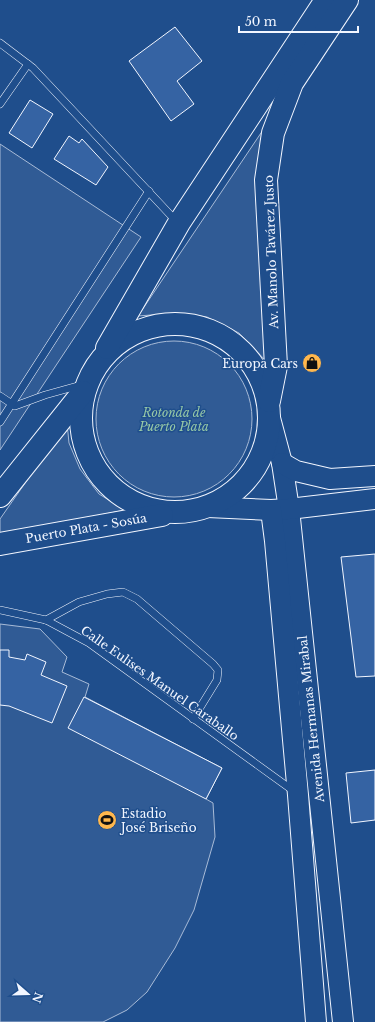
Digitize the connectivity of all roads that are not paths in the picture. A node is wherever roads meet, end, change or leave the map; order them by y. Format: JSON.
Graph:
{"nodes":[{"id":1,"x":326,"y":0,"type":"edge"},
{"id":2,"x":347,"y":0,"type":"edge"},
{"id":3,"x":0,"y":43,"type":"edge"},
{"id":4,"x":28,"y":64,"type":"junction"},
{"id":5,"x":0,"y":104,"type":"edge"},
{"id":6,"x":149,"y":192,"type":"junction"},
{"id":7,"x":179,"y":224,"type":"junction"},
{"id":8,"x":102,"y":357,"type":"junction"},
{"id":9,"x":85,"y":388,"type":"junction"},
{"id":10,"x":0,"y":396,"type":"edge"},
{"id":11,"x":12,"y":404,"type":"junction"},
{"id":12,"x":269,"y":410,"type":"junction"},
{"id":13,"x":0,"y":422,"type":"edge"},
{"id":14,"x":282,"y":463,"type":"junction"},
{"id":15,"x":375,"y":476,"type":"edge"},
{"id":16,"x":0,"y":496,"type":"edge"},
{"id":17,"x":375,"y":499,"type":"edge"},
{"id":18,"x":208,"y":507,"type":"junction"},
{"id":19,"x":280,"y":510,"type":"junction"},
{"id":20,"x":172,"y":513,"type":"junction"},
{"id":21,"x":0,"y":544,"type":"edge"},
{"id":22,"x":0,"y":610,"type":"edge"},
{"id":23,"x":46,"y":620,"type":"junction"},
{"id":24,"x":193,"y":719,"type":"junction"},
{"id":25,"x":298,"y":795,"type":"junction"},
{"id":26,"x":316,"y":1022,"type":"edge"},
{"id":27,"x":343,"y":1022,"type":"edge"}],
"edges":[{"from":1,"to":7,"type":"main road"},
{"from":2,"to":12,"type":"main road","name":"Av. Manolo Tavárez Justo"},
{"from":3,"to":4,"type":"lane"},
{"from":4,"to":5,"type":"lane"},
{"from":4,"to":6,"type":"lane"},
{"from":6,"to":7,"type":"lane"},
{"from":6,"to":11,"type":"lane"},
{"from":7,"to":8,"type":"main road"},
{"from":8,"to":9,"type":"main road"},
{"from":8,"to":12,"type":"main road"},
{"from":9,"to":11,"type":"lane"},
{"from":9,"to":16,"type":"main road"},
{"from":9,"to":20,"type":"main road"},
{"from":10,"to":11,"type":"lane"},
{"from":11,"to":13,"type":"lane"},
{"from":12,"to":14,"type":"main road","name":"Avenida Hermanas Mirabal"},
{"from":12,"to":18,"type":"main road"},
{"from":14,"to":15,"type":"main road"},
{"from":14,"to":19,"type":"main road","name":"Avenida Hermanas Mirabal"},
{"from":17,"to":19,"type":"main road"},
{"from":18,"to":19,"type":"main road"},
{"from":18,"to":20,"type":"main road"},
{"from":19,"to":25,"type":"main road","name":"Avenida Hermanas Mirabal"},
{"from":19,"to":27,"type":"main road","name":"Avenida Hermanas Mirabal"},
{"from":20,"to":21,"type":"main road","name":"Puerto Plata - Sosúa"},
{"from":22,"to":23,"type":"lane","name":"Calle Eulises Manuel Caraballo"},
{"from":23,"to":24,"type":"lane","name":"Calle Eulises Manuel Caraballo"},
{"from":23,"to":24,"type":"lane"},
{"from":24,"to":25,"type":"lane","name":"Calle Eulises Manuel Caraballo"},
{"from":25,"to":26,"type":"main road","name":"Avenida Hermanas Mirabal"}]}
